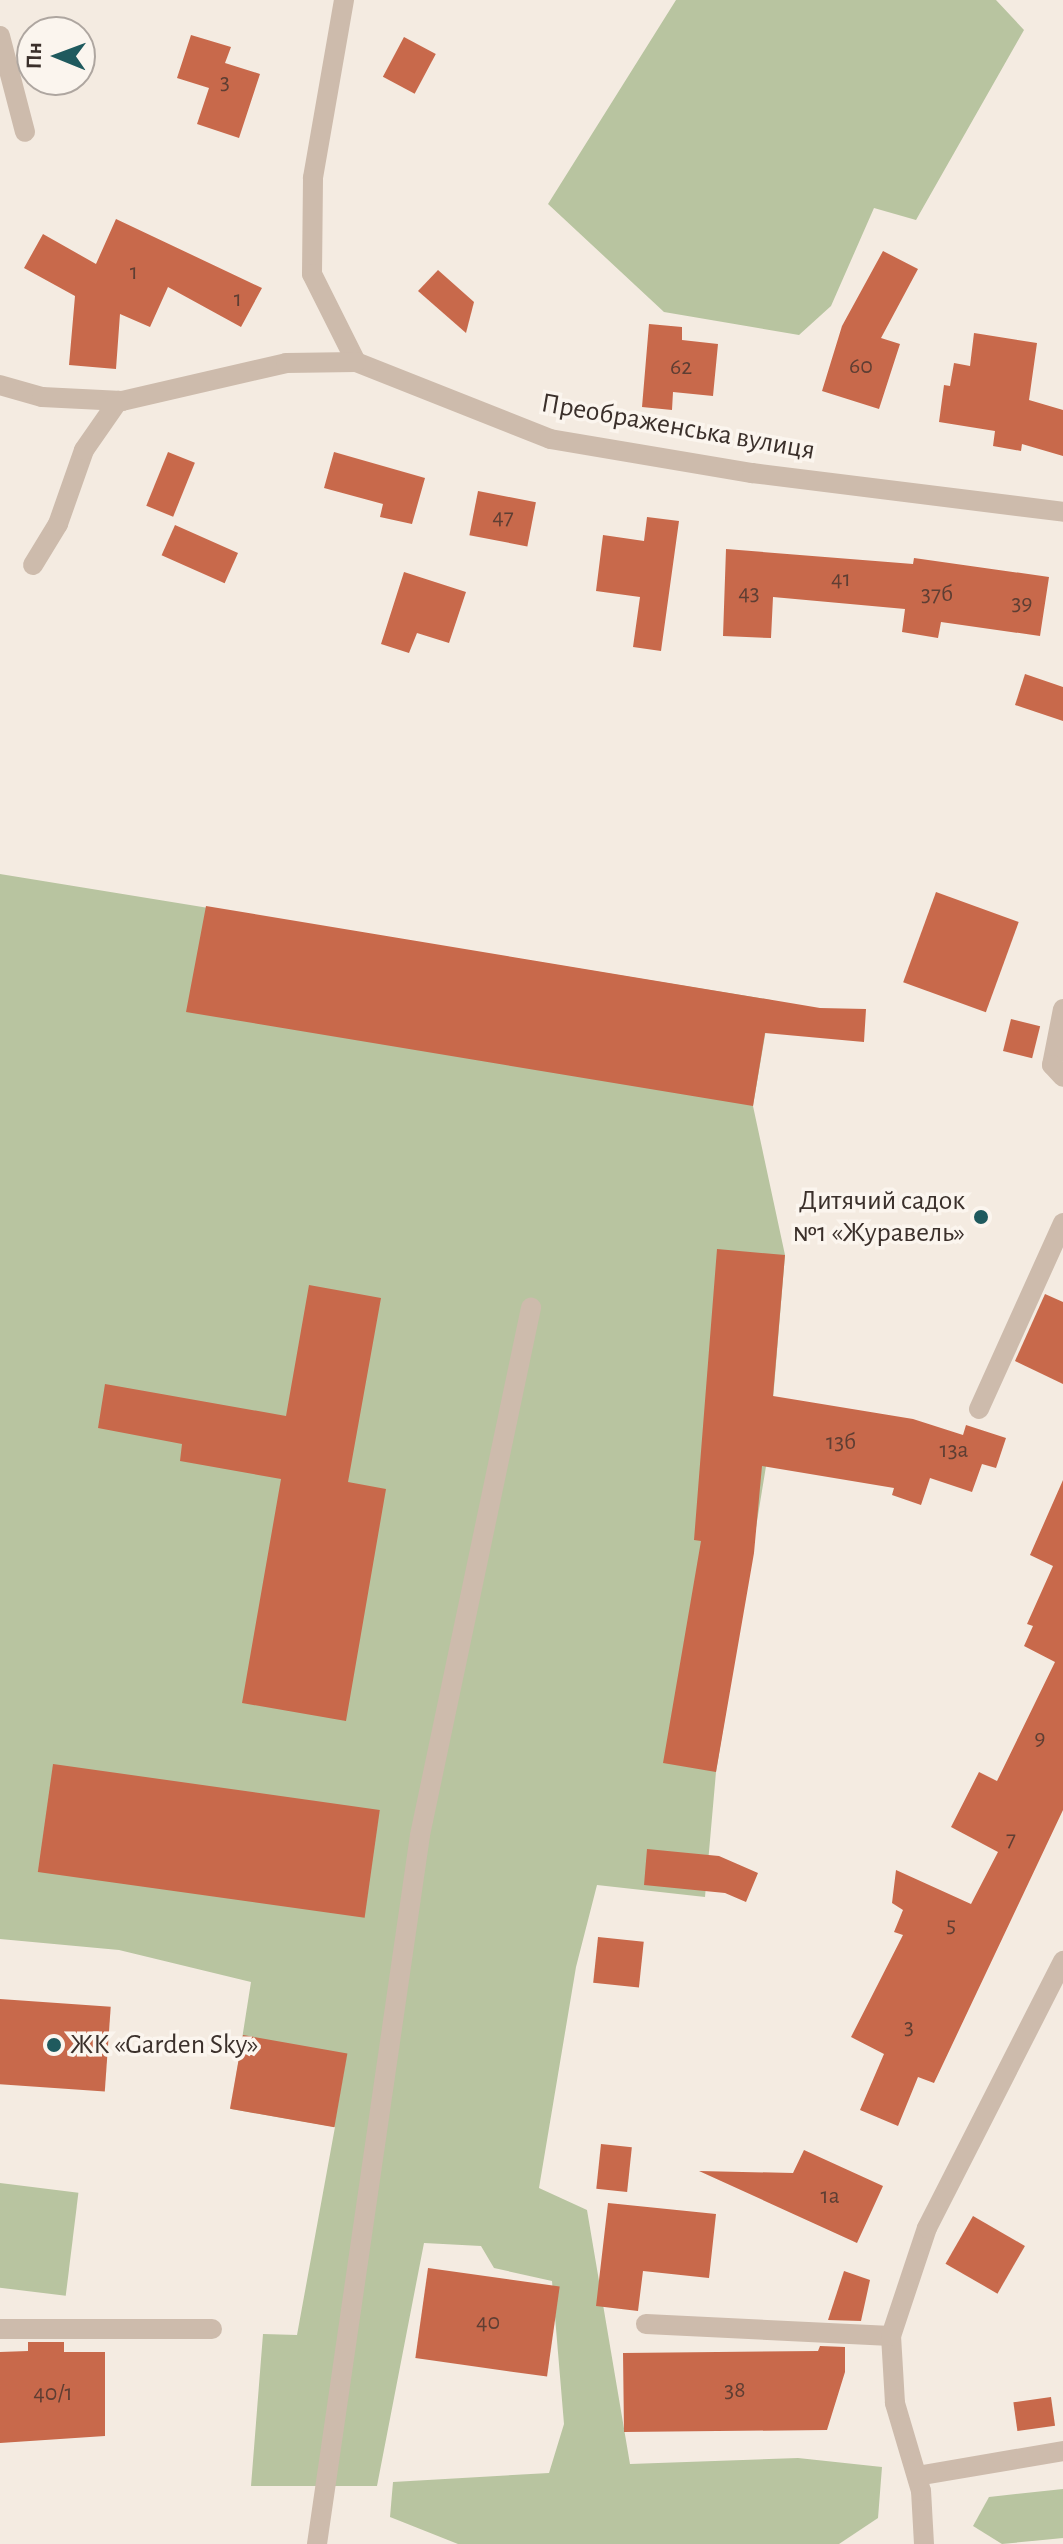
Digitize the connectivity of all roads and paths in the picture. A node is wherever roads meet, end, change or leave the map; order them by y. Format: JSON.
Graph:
{"nodes":[{"id":1,"x":344,"y":0,"type":"edge"},
{"id":2,"x":0,"y":36,"type":"edge"},
{"id":3,"x":25,"y":132,"type":"dead end"},
{"id":4,"x":356,"y":362,"type":"junction"},
{"id":5,"x":0,"y":385,"type":"edge"},
{"id":6,"x":118,"y":401,"type":"junction"},
{"id":7,"x":1063,"y":512,"type":"edge"},
{"id":8,"x":33,"y":565,"type":"dead end"},
{"id":9,"x":1063,"y":1009,"type":"edge"},
{"id":10,"x":1063,"y":1077,"type":"edge"},
{"id":11,"x":1063,"y":1223,"type":"edge"},
{"id":12,"x":531,"y":1308,"type":"dead end"},
{"id":13,"x":979,"y":1409,"type":"dead end"},
{"id":14,"x":1063,"y":1961,"type":"edge"},
{"id":15,"x":646,"y":2324,"type":"dead end"},
{"id":16,"x":0,"y":2329,"type":"edge"},
{"id":17,"x":212,"y":2329,"type":"dead end"},
{"id":18,"x":891,"y":2336,"type":"junction"},
{"id":19,"x":1063,"y":2451,"type":"edge"},
{"id":20,"x":917,"y":2476,"type":"junction"},
{"id":21,"x":317,"y":2544,"type":"edge"},
{"id":22,"x":924,"y":2544,"type":"edge"}],
"edges":[{"from":1,"to":4,"type":"street"},
{"from":2,"to":3,"type":"street"},
{"from":4,"to":6,"type":"street"},
{"from":4,"to":7,"type":"street","name":"Преображенська вулиця"},
{"from":5,"to":6,"type":"street"},
{"from":6,"to":8,"type":"street"},
{"from":9,"to":10,"type":"street"},
{"from":11,"to":13,"type":"street"},
{"from":12,"to":21,"type":"street"},
{"from":14,"to":18,"type":"street"},
{"from":15,"to":18,"type":"street"},
{"from":16,"to":17,"type":"street"},
{"from":18,"to":20,"type":"street"},
{"from":19,"to":20,"type":"street"},
{"from":20,"to":22,"type":"street"}]}
